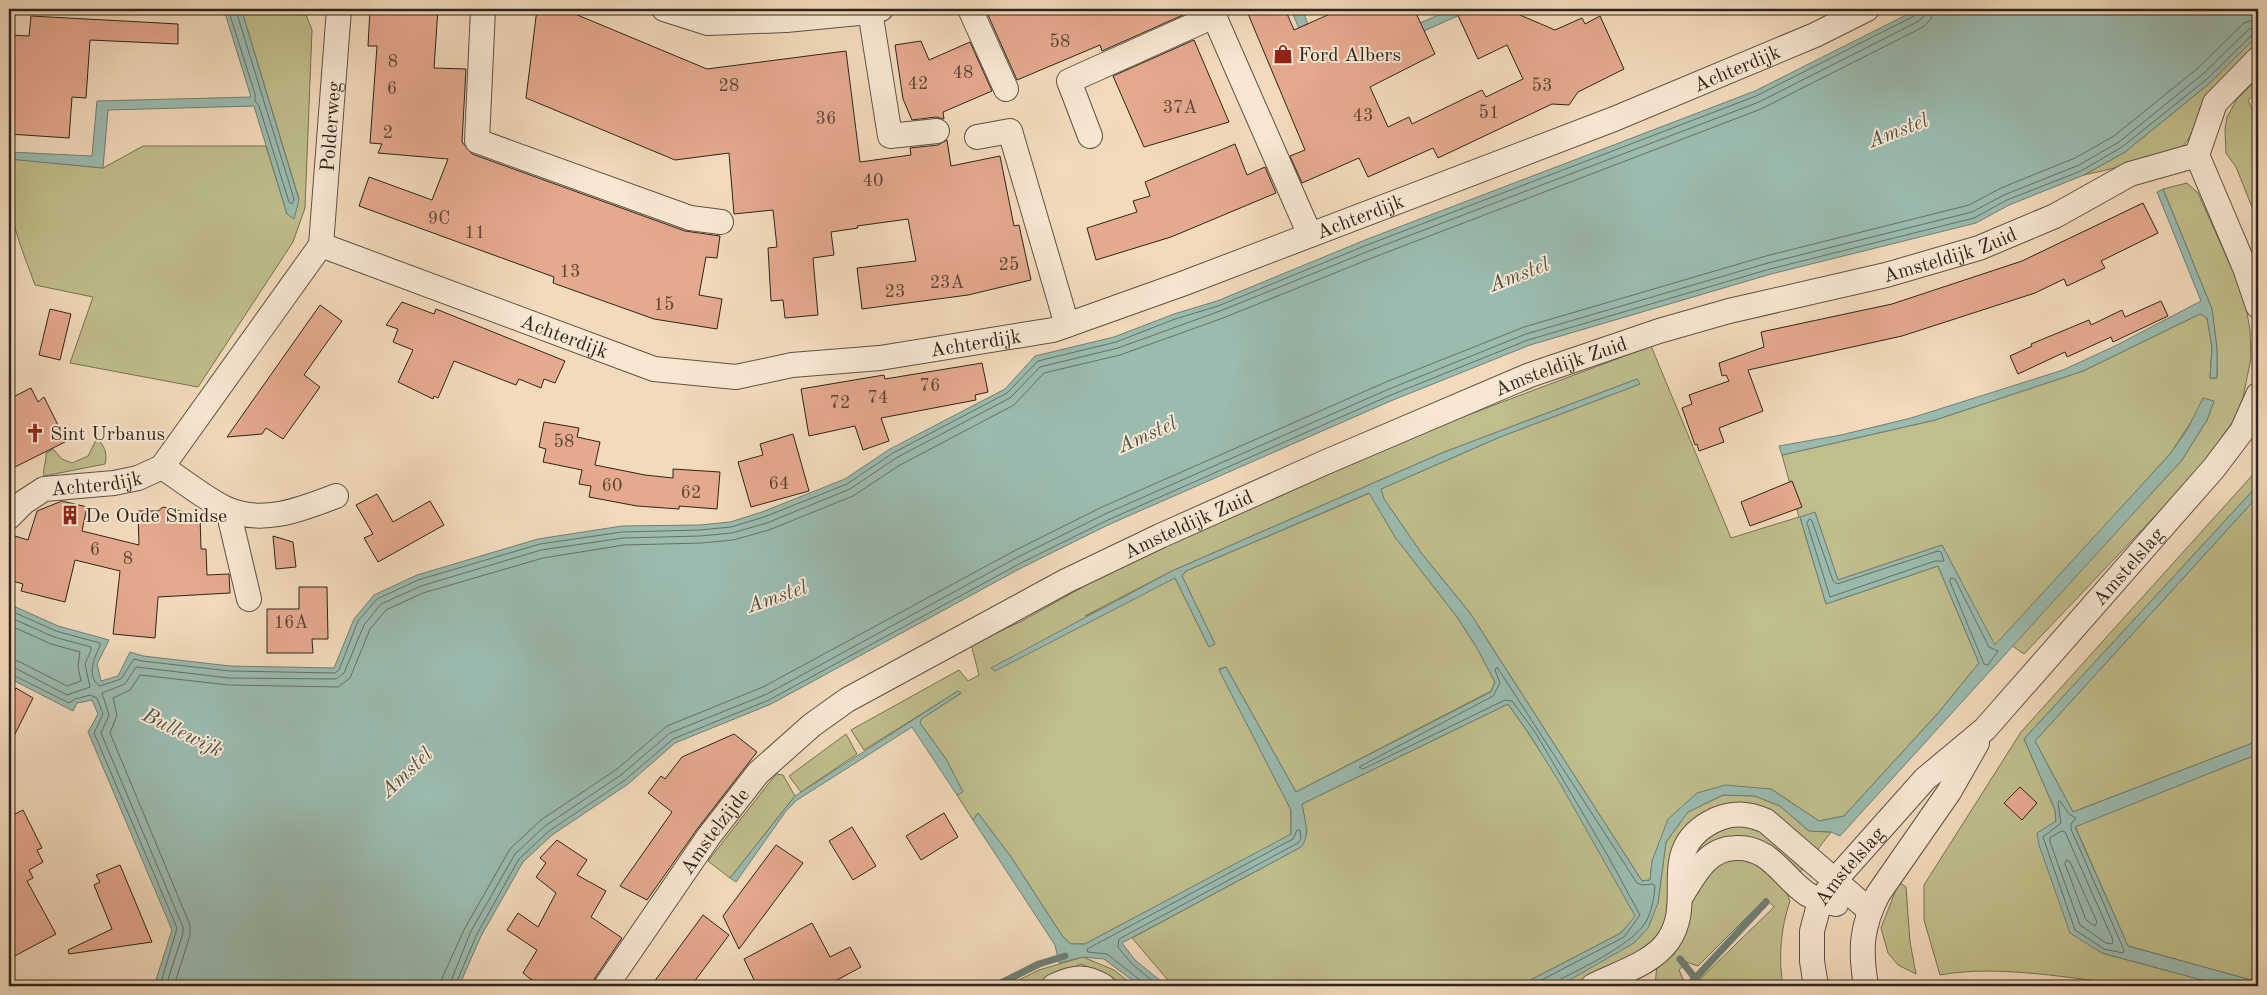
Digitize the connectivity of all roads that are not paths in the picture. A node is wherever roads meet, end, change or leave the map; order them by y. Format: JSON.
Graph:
{"nodes":[{"id":1,"x":339,"y":9,"type":"edge"},
{"id":2,"x":483,"y":9,"type":"edge"},
{"id":3,"x":664,"y":9,"type":"edge"},
{"id":4,"x":970,"y":9,"type":"edge"},
{"id":5,"x":1867,"y":9,"type":"edge"},
{"id":6,"x":875,"y":10,"type":"edge"},
{"id":7,"x":2258,"y":59,"type":"edge"},
{"id":8,"x":1006,"y":89,"type":"dead end"},
{"id":9,"x":937,"y":131,"type":"dead end"},
{"id":10,"x":1090,"y":136,"type":"dead end"},
{"id":11,"x":977,"y":137,"type":"dead end"},
{"id":12,"x":2197,"y":156,"type":"junction"},
{"id":13,"x":721,"y":222,"type":"dead end"},
{"id":14,"x":1310,"y":236,"type":"junction"},
{"id":15,"x":321,"y":245,"type":"junction"},
{"id":16,"x":2258,"y":306,"type":"edge"},
{"id":17,"x":1067,"y":325,"type":"junction"},
{"id":18,"x":2258,"y":395,"type":"edge"},
{"id":19,"x":162,"y":467,"type":"junction"},
{"id":20,"x":336,"y":496,"type":"dead end"},
{"id":21,"x":228,"y":510,"type":"junction"},
{"id":22,"x":9,"y":517,"type":"edge"},
{"id":23,"x":249,"y":599,"type":"dead end"},
{"id":24,"x":847,"y":700,"type":"joint"},
{"id":25,"x":1985,"y":729,"type":"junction"},
{"id":26,"x":1836,"y":879,"type":"junction"},
{"id":27,"x":1680,"y":898,"type":"junction"},
{"id":28,"x":1820,"y":901,"type":"junction"},
{"id":29,"x":1870,"y":910,"type":"junction"},
{"id":30,"x":606,"y":986,"type":"edge"},
{"id":31,"x":1054,"y":986,"type":"edge"},
{"id":32,"x":1103,"y":986,"type":"edge"},
{"id":33,"x":1592,"y":986,"type":"edge"},
{"id":34,"x":1816,"y":986,"type":"edge"},
{"id":35,"x":1866,"y":986,"type":"edge"}],
"edges":[{"from":1,"to":15,"type":"street","name":"Polderweg"},
{"from":2,"to":13,"type":"street"},
{"from":3,"to":6,"type":"street"},
{"from":4,"to":8,"type":"street"},
{"from":5,"to":14,"type":"street","name":"Achterdijk"},
{"from":6,"to":9,"type":"street"},
{"from":7,"to":12,"type":"street"},
{"from":10,"to":14,"type":"street"},
{"from":11,"to":17,"type":"street"},
{"from":12,"to":16,"type":"street"},
{"from":12,"to":24,"type":"street","name":"Amsteldijk Zuid"},
{"from":14,"to":17,"type":"street","name":"Achterdijk"},
{"from":15,"to":17,"type":"street","name":"Achterdijk"},
{"from":15,"to":19,"type":"street","name":"Achterdijk"},
{"from":18,"to":25,"type":"street","name":"Amstelslag"},
{"from":19,"to":21,"type":"street","name":"Achterdijk"},
{"from":19,"to":22,"type":"street","name":"Achterdijk"},
{"from":20,"to":21,"type":"street","name":"Achterdijk"},
{"from":21,"to":23,"type":"street"},
{"from":24,"to":30,"type":"street","name":"Amstelzijde"},
{"from":25,"to":26,"type":"street","name":"Amstelslag"},
{"from":25,"to":29,"type":"street","name":"Amstelslag"},
{"from":26,"to":27,"type":"street"},
{"from":26,"to":28,"type":"street","name":"Amstelslag"},
{"from":26,"to":29,"type":"street"},
{"from":27,"to":28,"type":"street"},
{"from":27,"to":33,"type":"street"},
{"from":28,"to":29,"type":"street"},
{"from":28,"to":34,"type":"street","name":"Amstelslag"},
{"from":29,"to":35,"type":"street","name":"Amstelslag"},
{"from":31,"to":32,"type":"street"}]}
